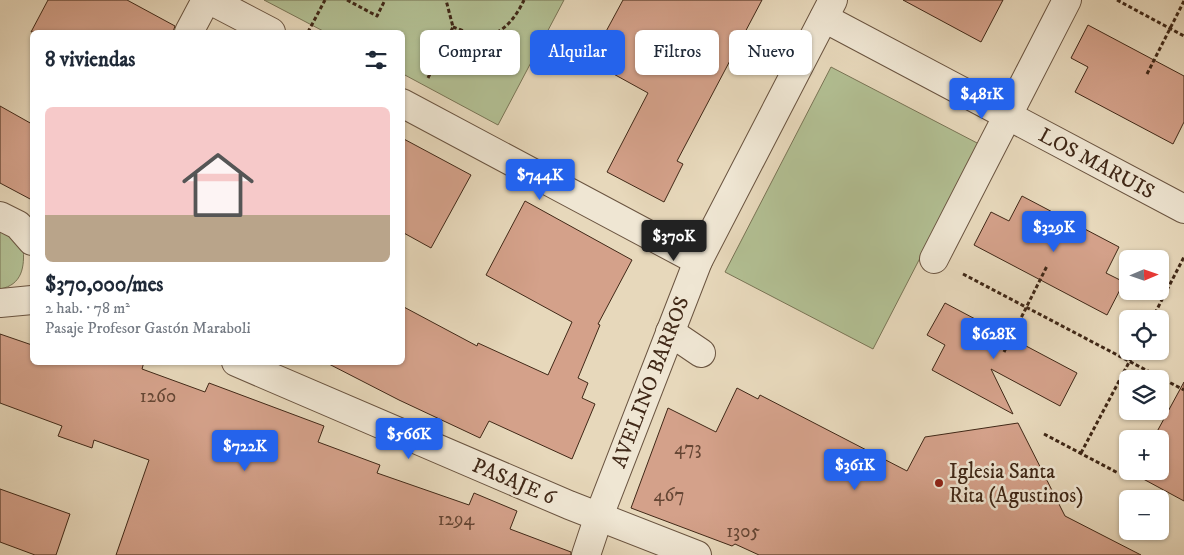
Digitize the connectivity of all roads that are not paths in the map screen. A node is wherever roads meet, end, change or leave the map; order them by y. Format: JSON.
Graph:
{"nodes":[{"id":1,"x":206,"y":0,"type":"edge"},
{"id":2,"x":210,"y":0,"type":"edge"},
{"id":3,"x":1067,"y":0,"type":"edge"},
{"id":4,"x":829,"y":9,"type":"edge"},
{"id":5,"x":190,"y":30,"type":"edge"},
{"id":6,"x":267,"y":30,"type":"edge"},
{"id":7,"x":408,"y":106,"type":"edge"},
{"id":8,"x":1008,"y":115,"type":"junction"},
{"id":9,"x":1184,"y":209,"type":"edge"},
{"id":10,"x":0,"y":216,"type":"edge"},
{"id":11,"x":30,"y":239,"type":"edge"},
{"id":12,"x":934,"y":259,"type":"road end"},
{"id":13,"x":698,"y":261,"type":"junction"},
{"id":14,"x":30,"y":300,"type":"edge"},
{"id":15,"x":0,"y":303,"type":"edge"},
{"id":16,"x":670,"y":332,"type":"junction"},
{"id":17,"x":701,"y":353,"type":"dead end"},
{"id":18,"x":243,"y":365,"type":"edge"},
{"id":19,"x":599,"y":516,"type":"junction"},
{"id":20,"x":586,"y":555,"type":"edge"},
{"id":21,"x":697,"y":555,"type":"edge"}],
"edges":[{"from":1,"to":5,"type":"street"},
{"from":2,"to":6,"type":"street"},
{"from":3,"to":8,"type":"street"},
{"from":4,"to":8,"type":"street","name":"LOS MARUIS"},
{"from":4,"to":13,"type":"street","name":"AVELINO BARROS"},
{"from":7,"to":13,"type":"street"},
{"from":8,"to":9,"type":"street","name":"LOS MARUIS"},
{"from":8,"to":12,"type":"street"},
{"from":10,"to":11,"type":"street"},
{"from":13,"to":16,"type":"street","name":"AVELINO BARROS"},
{"from":14,"to":15,"type":"street"},
{"from":16,"to":17,"type":"street"},
{"from":16,"to":19,"type":"street","name":"AVELINO BARROS"},
{"from":18,"to":19,"type":"street","name":"PASAJE 6"},
{"from":19,"to":20,"type":"street","name":"AVELINO BARROS"},
{"from":19,"to":21,"type":"street","name":"PASAJE 6"}]}
